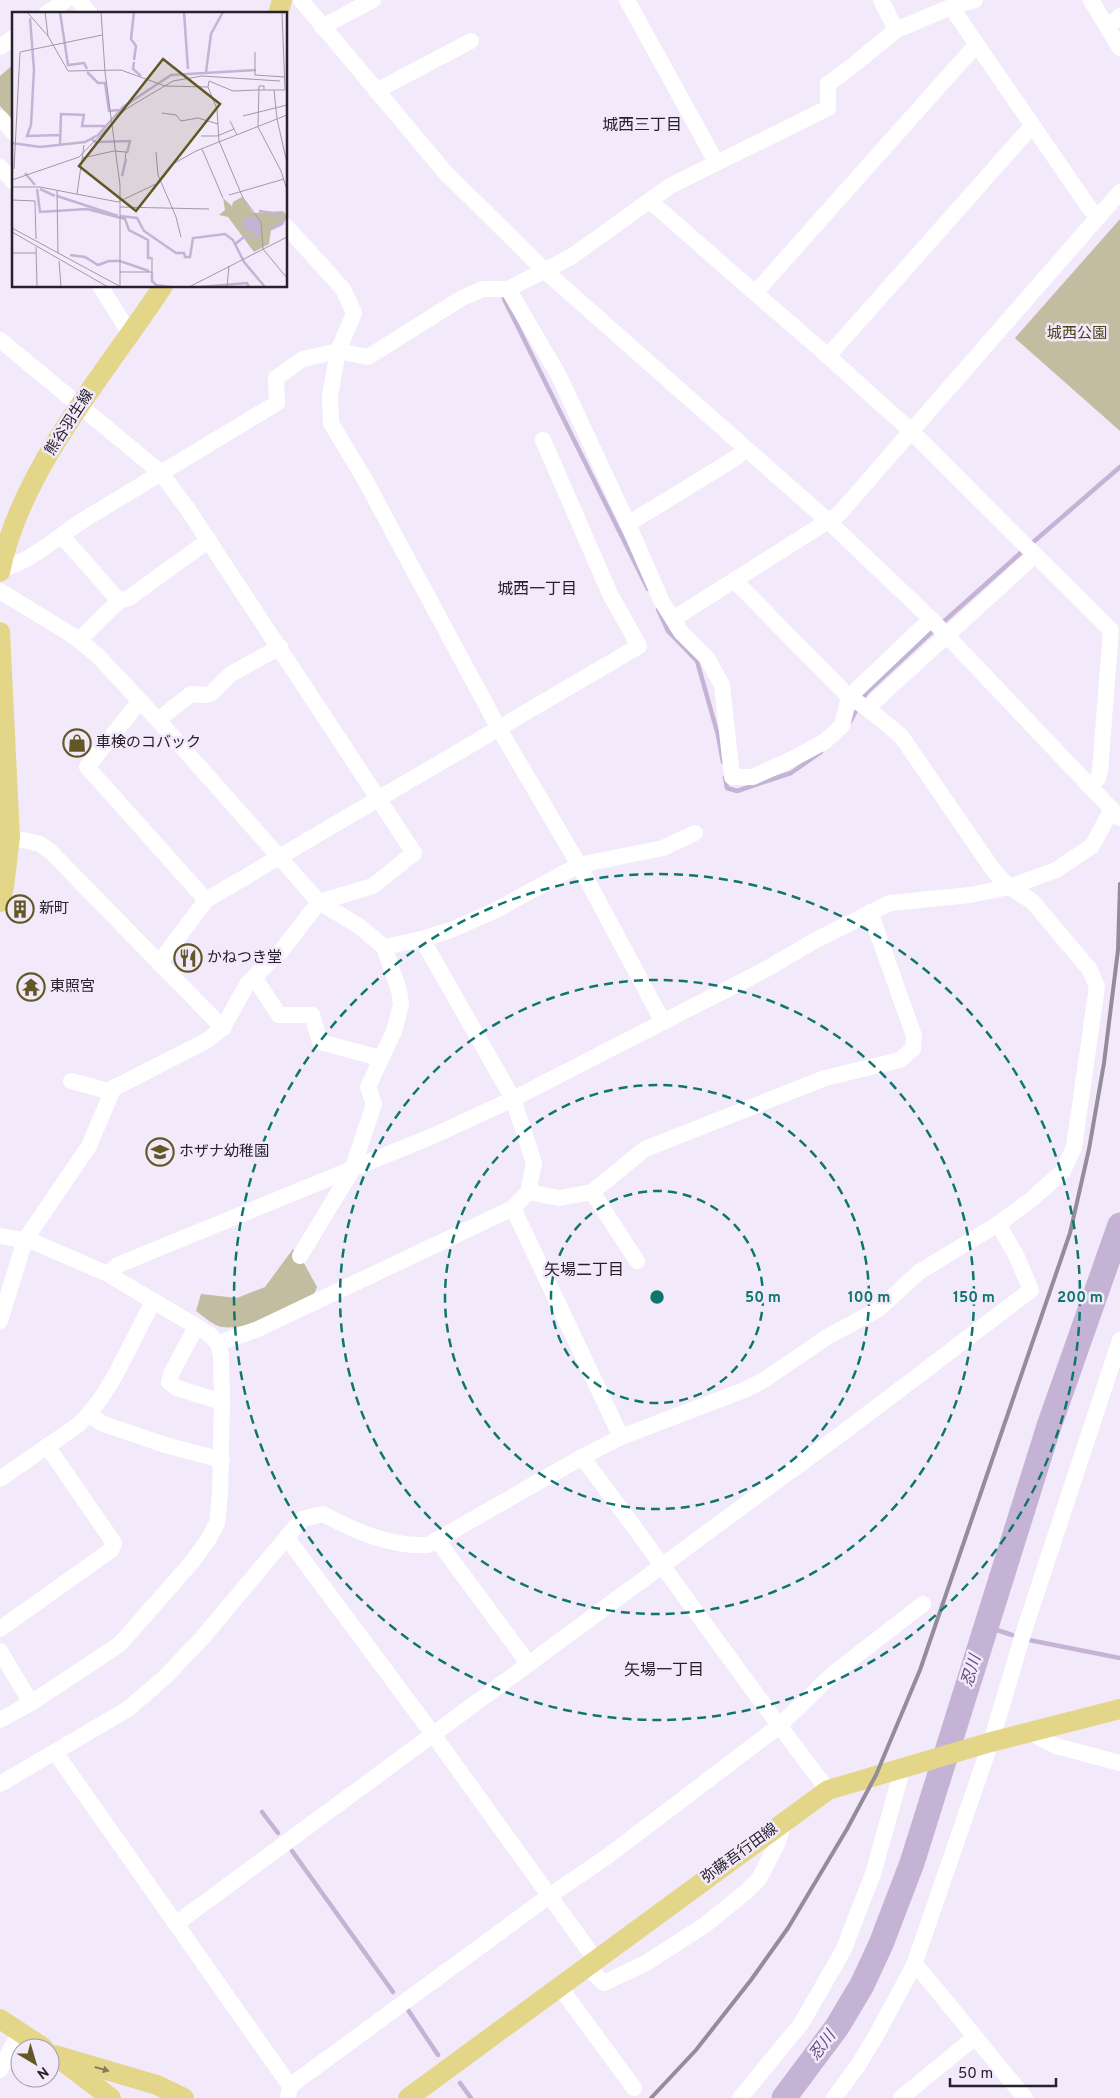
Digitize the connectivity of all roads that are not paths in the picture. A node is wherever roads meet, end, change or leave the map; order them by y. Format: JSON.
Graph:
{"nodes":[{"id":1,"x":66,"y":0,"type":"edge"},
{"id":2,"x":78,"y":0,"type":"edge"},
{"id":3,"x":301,"y":0,"type":"edge"},
{"id":4,"x":373,"y":0,"type":"edge"},
{"id":5,"x":627,"y":0,"type":"edge"},
{"id":6,"x":881,"y":0,"type":"edge"},
{"id":7,"x":975,"y":0,"type":"edge"},
{"id":8,"x":1091,"y":0,"type":"edge"},
{"id":9,"x":951,"y":7,"type":"junction"},
{"id":10,"x":49,"y":12,"type":"edge"},
{"id":11,"x":88,"y":12,"type":"edge"},
{"id":12,"x":1114,"y":21,"type":"edge"},
{"id":13,"x":322,"y":27,"type":"junction"},
{"id":14,"x":896,"y":30,"type":"junction"},
{"id":15,"x":12,"y":38,"type":"edge"},
{"id":16,"x":471,"y":41,"type":"dead end"},
{"id":17,"x":976,"y":45,"type":"junction"},
{"id":18,"x":0,"y":47,"type":"edge"},
{"id":19,"x":1120,"y":48,"type":"edge"},
{"id":20,"x":376,"y":91,"type":"junction"},
{"id":21,"x":0,"y":118,"type":"edge"},
{"id":22,"x":1032,"y":126,"type":"junction"},
{"id":23,"x":12,"y":131,"type":"edge"},
{"id":24,"x":713,"y":157,"type":"junction"},
{"id":25,"x":0,"y":167,"type":"edge"},
{"id":26,"x":12,"y":180,"type":"edge"},
{"id":27,"x":1120,"y":192,"type":"edge"},
{"id":28,"x":650,"y":201,"type":"junction"},
{"id":29,"x":1099,"y":217,"type":"junction"},
{"id":30,"x":288,"y":228,"type":"edge"},
{"id":31,"x":545,"y":271,"type":"junction"},
{"id":32,"x":101,"y":288,"type":"edge"},
{"id":33,"x":162,"y":288,"type":"edge"},
{"id":34,"x":508,"y":289,"type":"junction"},
{"id":35,"x":755,"y":293,"type":"junction"},
{"id":36,"x":131,"y":335,"type":"junction"},
{"id":37,"x":0,"y":340,"type":"edge"},
{"id":38,"x":338,"y":351,"type":"junction"},
{"id":39,"x":828,"y":356,"type":"junction"},
{"id":40,"x":79,"y":407,"type":"junction"},
{"id":41,"x":910,"y":431,"type":"junction"},
{"id":42,"x":543,"y":440,"type":"dead end"},
{"id":43,"x":745,"y":448,"type":"junction"},
{"id":44,"x":160,"y":472,"type":"junction"},
{"id":45,"x":827,"y":520,"type":"junction"},
{"id":46,"x":628,"y":524,"type":"junction"},
{"id":47,"x":62,"y":536,"type":"junction"},
{"id":48,"x":209,"y":540,"type":"junction"},
{"id":49,"x":1035,"y":555,"type":"junction"},
{"id":50,"x":0,"y":571,"type":"edge"},
{"id":51,"x":734,"y":580,"type":"junction"},
{"id":52,"x":0,"y":591,"type":"edge"},
{"id":53,"x":120,"y":602,"type":"junction"},
{"id":54,"x":673,"y":619,"type":"junction"},
{"id":55,"x":931,"y":619,"type":"junction"},
{"id":56,"x":0,"y":632,"type":"edge"},
{"id":57,"x":946,"y":635,"type":"junction"},
{"id":58,"x":79,"y":640,"type":"junction"},
{"id":59,"x":280,"y":647,"type":"junction"},
{"id":60,"x":849,"y":696,"type":"junction"},
{"id":61,"x":140,"y":701,"type":"junction"},
{"id":62,"x":868,"y":708,"type":"junction"},
{"id":63,"x":158,"y":720,"type":"junction"},
{"id":64,"x":3,"y":726,"type":"edge"},
{"id":65,"x":498,"y":727,"type":"junction"},
{"id":66,"x":1090,"y":787,"type":"junction"},
{"id":67,"x":379,"y":798,"type":"junction"},
{"id":68,"x":1116,"y":813,"type":"edge"},
{"id":69,"x":695,"y":833,"type":"dead end"},
{"id":70,"x":10,"y":837,"type":"junction"},
{"id":71,"x":279,"y":858,"type":"junction"},
{"id":72,"x":579,"y":865,"type":"junction"},
{"id":73,"x":1009,"y":887,"type":"junction"},
{"id":74,"x":206,"y":900,"type":"junction"},
{"id":75,"x":0,"y":902,"type":"edge"},
{"id":76,"x":319,"y":902,"type":"junction"},
{"id":77,"x":870,"y":912,"type":"junction"},
{"id":78,"x":422,"y":939,"type":"junction"},
{"id":79,"x":384,"y":947,"type":"junction"},
{"id":80,"x":160,"y":963,"type":"junction"},
{"id":81,"x":254,"y":977,"type":"junction"},
{"id":82,"x":664,"y":1022,"type":"junction"},
{"id":83,"x":223,"y":1028,"type":"junction"},
{"id":84,"x":380,"y":1058,"type":"junction"},
{"id":85,"x":71,"y":1081,"type":"dead end"},
{"id":86,"x":114,"y":1087,"type":"junction"},
{"id":87,"x":513,"y":1099,"type":"junction"},
{"id":88,"x":352,"y":1170,"type":"junction"},
{"id":89,"x":528,"y":1192,"type":"junction"},
{"id":90,"x":592,"y":1192,"type":"junction"},
{"id":91,"x":513,"y":1208,"type":"junction"},
{"id":92,"x":998,"y":1224,"type":"junction"},
{"id":93,"x":0,"y":1236,"type":"edge"},
{"id":94,"x":25,"y":1240,"type":"junction"},
{"id":95,"x":300,"y":1256,"type":"dead end"},
{"id":96,"x":637,"y":1261,"type":"dead end"},
{"id":97,"x":108,"y":1274,"type":"junction"},
{"id":98,"x":154,"y":1301,"type":"junction"},
{"id":99,"x":0,"y":1321,"type":"edge"},
{"id":100,"x":196,"y":1327,"type":"junction"},
{"id":101,"x":1120,"y":1340,"type":"edge"},
{"id":102,"x":218,"y":1343,"type":"junction"},
{"id":103,"x":222,"y":1402,"type":"junction"},
{"id":104,"x":90,"y":1414,"type":"junction"},
{"id":105,"x":621,"y":1437,"type":"junction"},
{"id":106,"x":48,"y":1446,"type":"junction"},
{"id":107,"x":582,"y":1457,"type":"junction"},
{"id":108,"x":222,"y":1460,"type":"junction"},
{"id":109,"x":0,"y":1479,"type":"edge"},
{"id":110,"x":287,"y":1538,"type":"junction"},
{"id":111,"x":437,"y":1540,"type":"junction"},
{"id":112,"x":663,"y":1564,"type":"junction"},
{"id":113,"x":923,"y":1604,"type":"dead end"},
{"id":114,"x":0,"y":1628,"type":"edge"},
{"id":115,"x":0,"y":1651,"type":"edge"},
{"id":116,"x":528,"y":1663,"type":"junction"},
{"id":117,"x":31,"y":1703,"type":"junction"},
{"id":118,"x":1120,"y":1709,"type":"edge"},
{"id":119,"x":0,"y":1720,"type":"edge"},
{"id":120,"x":779,"y":1726,"type":"junction"},
{"id":121,"x":1029,"y":1732,"type":"junction"},
{"id":122,"x":432,"y":1733,"type":"junction"},
{"id":123,"x":987,"y":1743,"type":"junction"},
{"id":124,"x":55,"y":1752,"type":"junction"},
{"id":125,"x":1120,"y":1763,"type":"edge"},
{"id":126,"x":907,"y":1766,"type":"junction"},
{"id":127,"x":0,"y":1784,"type":"edge"},
{"id":128,"x":828,"y":1790,"type":"junction"},
{"id":129,"x":784,"y":1822,"type":"junction"},
{"id":130,"x":549,"y":1896,"type":"junction"},
{"id":131,"x":177,"y":1923,"type":"junction"},
{"id":132,"x":590,"y":1963,"type":"junction"},
{"id":133,"x":914,"y":1965,"type":"junction"},
{"id":134,"x":559,"y":1986,"type":"junction"},
{"id":135,"x":0,"y":2019,"type":"edge"},
{"id":136,"x":19,"y":2033,"type":"junction"},
{"id":137,"x":975,"y":2037,"type":"junction"},
{"id":138,"x":27,"y":2038,"type":"edge"},
{"id":139,"x":60,"y":2055,"type":"edge"},
{"id":140,"x":60,"y":2060,"type":"edge"},
{"id":141,"x":0,"y":2070,"type":"edge"},
{"id":142,"x":634,"y":2088,"type":"dead end"},
{"id":143,"x":289,"y":2092,"type":"edge"},
{"id":144,"x":111,"y":2098,"type":"edge"},
{"id":145,"x":184,"y":2098,"type":"edge"},
{"id":146,"x":408,"y":2098,"type":"edge"},
{"id":147,"x":740,"y":2098,"type":"edge"},
{"id":148,"x":834,"y":2098,"type":"edge"},
{"id":149,"x":901,"y":2098,"type":"edge"},
{"id":150,"x":1025,"y":2098,"type":"edge"}],
"edges":[{"from":1,"to":10,"type":"street"},
{"from":2,"to":11,"type":"street"},
{"from":3,"to":13,"type":"street"},
{"from":4,"to":13,"type":"street"},
{"from":5,"to":24,"type":"street"},
{"from":6,"to":14,"type":"street"},
{"from":7,"to":9,"type":"street"},
{"from":8,"to":12,"type":"street"},
{"from":9,"to":14,"type":"street"},
{"from":9,"to":17,"type":"street"},
{"from":12,"to":19,"type":"street"},
{"from":13,"to":20,"type":"street"},
{"from":14,"to":24,"type":"street"},
{"from":15,"to":18,"type":"street"},
{"from":16,"to":20,"type":"street"},
{"from":17,"to":22,"type":"street"},
{"from":17,"to":35,"type":"street"},
{"from":20,"to":31,"type":"street"},
{"from":21,"to":23,"type":"street"},
{"from":22,"to":29,"type":"street"},
{"from":22,"to":39,"type":"street"},
{"from":24,"to":28,"type":"street"},
{"from":25,"to":26,"type":"street"},
{"from":27,"to":29,"type":"street"},
{"from":28,"to":31,"type":"street"},
{"from":28,"to":35,"type":"street"},
{"from":29,"to":41,"type":"street"},
{"from":30,"to":38,"type":"street"},
{"from":31,"to":34,"type":"street"},
{"from":31,"to":43,"type":"street"},
{"from":32,"to":36,"type":"street"},
{"from":33,"to":36,"type":"main road","name":"熊谷羽生線"},
{"from":34,"to":38,"type":"street"},
{"from":34,"to":46,"type":"street"},
{"from":35,"to":39,"type":"street"},
{"from":36,"to":40,"type":"main road","name":"熊谷羽生線"},
{"from":37,"to":40,"type":"street"},
{"from":38,"to":44,"type":"street"},
{"from":38,"to":65,"type":"street"},
{"from":39,"to":41,"type":"street"},
{"from":40,"to":44,"type":"street"},
{"from":40,"to":50,"type":"main road","name":"熊谷羽生線"},
{"from":41,"to":45,"type":"street"},
{"from":41,"to":49,"type":"street"},
{"from":42,"to":65,"type":"street"},
{"from":43,"to":45,"type":"street"},
{"from":43,"to":46,"type":"street"},
{"from":44,"to":47,"type":"street"},
{"from":44,"to":48,"type":"street"},
{"from":45,"to":51,"type":"street"},
{"from":45,"to":55,"type":"street"},
{"from":46,"to":54,"type":"street"},
{"from":47,"to":50,"type":"street"},
{"from":47,"to":53,"type":"street"},
{"from":48,"to":53,"type":"street"},
{"from":48,"to":59,"type":"street"},
{"from":49,"to":57,"type":"street"},
{"from":49,"to":66,"type":"street"},
{"from":51,"to":54,"type":"street"},
{"from":51,"to":60,"type":"street"},
{"from":52,"to":58,"type":"street"},
{"from":53,"to":58,"type":"street"},
{"from":54,"to":60,"type":"street"},
{"from":55,"to":57,"type":"street"},
{"from":55,"to":60,"type":"street"},
{"from":56,"to":64,"type":"main road"},
{"from":57,"to":62,"type":"street"},
{"from":57,"to":66,"type":"street"},
{"from":58,"to":61,"type":"street"},
{"from":59,"to":63,"type":"street"},
{"from":59,"to":67,"type":"street"},
{"from":60,"to":62,"type":"street"},
{"from":61,"to":63,"type":"street"},
{"from":61,"to":74,"type":"street"},
{"from":62,"to":73,"type":"street"},
{"from":63,"to":71,"type":"street"},
{"from":64,"to":70,"type":"main road"},
{"from":65,"to":67,"type":"street"},
{"from":65,"to":72,"type":"street"},
{"from":66,"to":68,"type":"street"},
{"from":67,"to":71,"type":"street"},
{"from":67,"to":76,"type":"street"},
{"from":68,"to":73,"type":"street"},
{"from":69,"to":72,"type":"street"},
{"from":70,"to":75,"type":"main road"},
{"from":70,"to":80,"type":"street"},
{"from":71,"to":74,"type":"street"},
{"from":71,"to":76,"type":"street"},
{"from":72,"to":78,"type":"street"},
{"from":72,"to":82,"type":"street"},
{"from":73,"to":77,"type":"street"},
{"from":73,"to":92,"type":"street"},
{"from":74,"to":80,"type":"street"},
{"from":76,"to":79,"type":"street"},
{"from":76,"to":81,"type":"street"},
{"from":77,"to":82,"type":"street"},
{"from":77,"to":90,"type":"street"},
{"from":78,"to":79,"type":"street"},
{"from":78,"to":87,"type":"street"},
{"from":79,"to":84,"type":"street"},
{"from":80,"to":83,"type":"street"},
{"from":81,"to":83,"type":"street"},
{"from":81,"to":84,"type":"street"},
{"from":82,"to":87,"type":"street"},
{"from":83,"to":86,"type":"street"},
{"from":84,"to":88,"type":"street"},
{"from":85,"to":86,"type":"street"},
{"from":86,"to":94,"type":"street"},
{"from":87,"to":88,"type":"street"},
{"from":87,"to":89,"type":"street"},
{"from":88,"to":95,"type":"street"},
{"from":88,"to":97,"type":"street"},
{"from":89,"to":90,"type":"street"},
{"from":89,"to":91,"type":"street"},
{"from":90,"to":96,"type":"street"},
{"from":91,"to":102,"type":"street"},
{"from":91,"to":105,"type":"street"},
{"from":92,"to":105,"type":"street"},
{"from":92,"to":112,"type":"street"},
{"from":93,"to":94,"type":"street"},
{"from":94,"to":97,"type":"street"},
{"from":94,"to":99,"type":"street"},
{"from":97,"to":98,"type":"street"},
{"from":98,"to":100,"type":"street"},
{"from":98,"to":104,"type":"street"},
{"from":100,"to":102,"type":"street"},
{"from":100,"to":103,"type":"street"},
{"from":101,"to":123,"type":"street"},
{"from":102,"to":103,"type":"street"},
{"from":103,"to":108,"type":"street"},
{"from":104,"to":106,"type":"street"},
{"from":104,"to":108,"type":"street"},
{"from":105,"to":107,"type":"street"},
{"from":106,"to":109,"type":"street"},
{"from":106,"to":114,"type":"street"},
{"from":107,"to":111,"type":"street"},
{"from":107,"to":112,"type":"street"},
{"from":108,"to":117,"type":"street"},
{"from":110,"to":111,"type":"street"},
{"from":110,"to":122,"type":"street"},
{"from":110,"to":124,"type":"street"},
{"from":111,"to":116,"type":"street"},
{"from":112,"to":116,"type":"street"},
{"from":112,"to":120,"type":"street"},
{"from":113,"to":120,"type":"street"},
{"from":115,"to":117,"type":"street"},
{"from":116,"to":122,"type":"street"},
{"from":117,"to":119,"type":"street"},
{"from":118,"to":121,"type":"main road","name":"弥藤吾行田線"},
{"from":120,"to":128,"type":"street"},
{"from":120,"to":130,"type":"street"},
{"from":121,"to":123,"type":"main road","name":"弥藤吾行田線"},
{"from":121,"to":125,"type":"street"},
{"from":122,"to":130,"type":"street"},
{"from":122,"to":131,"type":"street"},
{"from":123,"to":126,"type":"main road","name":"弥藤吾行田線"},
{"from":123,"to":133,"type":"street"},
{"from":124,"to":127,"type":"street"},
{"from":124,"to":131,"type":"street"},
{"from":126,"to":128,"type":"main road","name":"弥藤吾行田線"},
{"from":126,"to":147,"type":"street"},
{"from":128,"to":129,"type":"main road","name":"弥藤吾行田線"},
{"from":129,"to":132,"type":"main road","name":"弥藤吾行田線"},
{"from":129,"to":132,"type":"street"},
{"from":130,"to":132,"type":"street"},
{"from":130,"to":143,"type":"street"},
{"from":131,"to":143,"type":"street"},
{"from":132,"to":134,"type":"main road","name":"弥藤吾行田線"},
{"from":133,"to":137,"type":"street"},
{"from":133,"to":148,"type":"street"},
{"from":134,"to":142,"type":"street"},
{"from":134,"to":146,"type":"main road","name":"弥藤吾行田線"},
{"from":135,"to":136,"type":"main road"},
{"from":136,"to":138,"type":"main road"},
{"from":136,"to":141,"type":"street"},
{"from":137,"to":149,"type":"street"},
{"from":137,"to":150,"type":"street"},
{"from":139,"to":145,"type":"main road","one_way":true},
{"from":140,"to":144,"type":"main road"}]}
